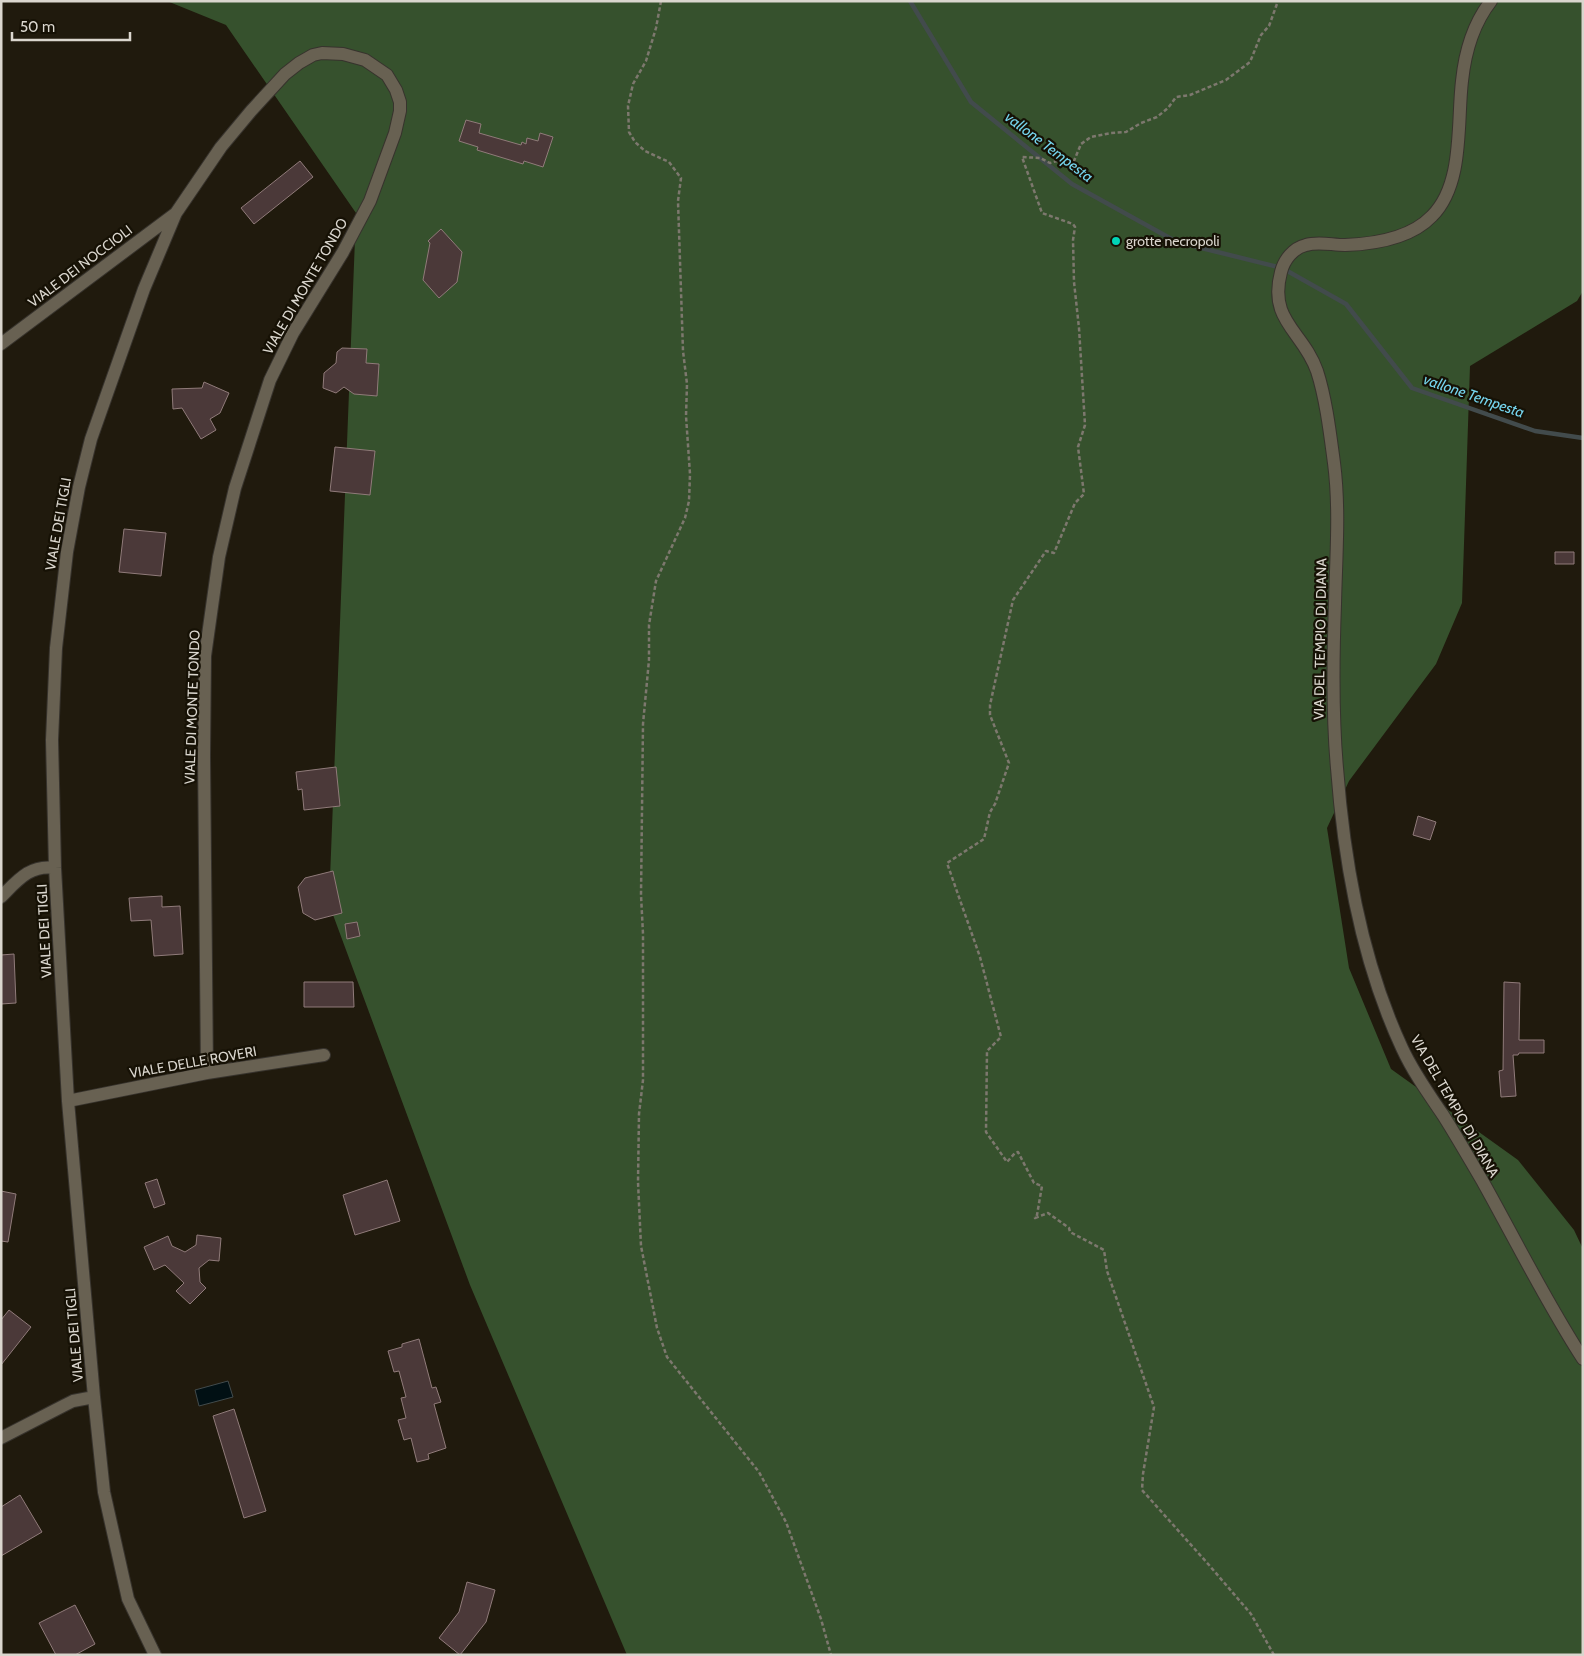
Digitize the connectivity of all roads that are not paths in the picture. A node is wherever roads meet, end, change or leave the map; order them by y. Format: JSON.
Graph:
{"nodes":[{"id":1,"x":1491,"y":1,"type":"edge"},
{"id":2,"x":176,"y":213,"type":"junction"},
{"id":3,"x":1,"y":344,"type":"edge"},
{"id":4,"x":55,"y":868,"type":"junction"},
{"id":5,"x":1,"y":897,"type":"edge"},
{"id":6,"x":324,"y":1055,"type":"dead end"},
{"id":7,"x":207,"y":1074,"type":"junction"},
{"id":8,"x":68,"y":1101,"type":"junction"},
{"id":9,"x":1583,"y":1359,"type":"edge"},
{"id":10,"x":94,"y":1397,"type":"junction"},
{"id":11,"x":1,"y":1438,"type":"edge"},
{"id":12,"x":155,"y":1655,"type":"edge"}],
"edges":[{"from":1,"to":9,"type":"street","name":"VIA DEL TEMPIO DI DIANA"},
{"from":2,"to":3,"type":"street","name":"VIALE DEI NOCCIOLI"},
{"from":2,"to":4,"type":"street","name":"VIALE DEI TIGLI"},
{"from":2,"to":7,"type":"street","name":"VIALE DI MONTE TONDO"},
{"from":4,"to":5,"type":"street"},
{"from":4,"to":8,"type":"street","name":"VIALE DEI TIGLI"},
{"from":6,"to":7,"type":"street","name":"VIALE DELLE ROVERI"},
{"from":7,"to":8,"type":"street","name":"VIALE DELLE ROVERI"},
{"from":8,"to":10,"type":"street","name":"VIALE DEI TIGLI"},
{"from":10,"to":11,"type":"street"},
{"from":10,"to":12,"type":"street","name":"VIALE DEI TIGLI"}]}
